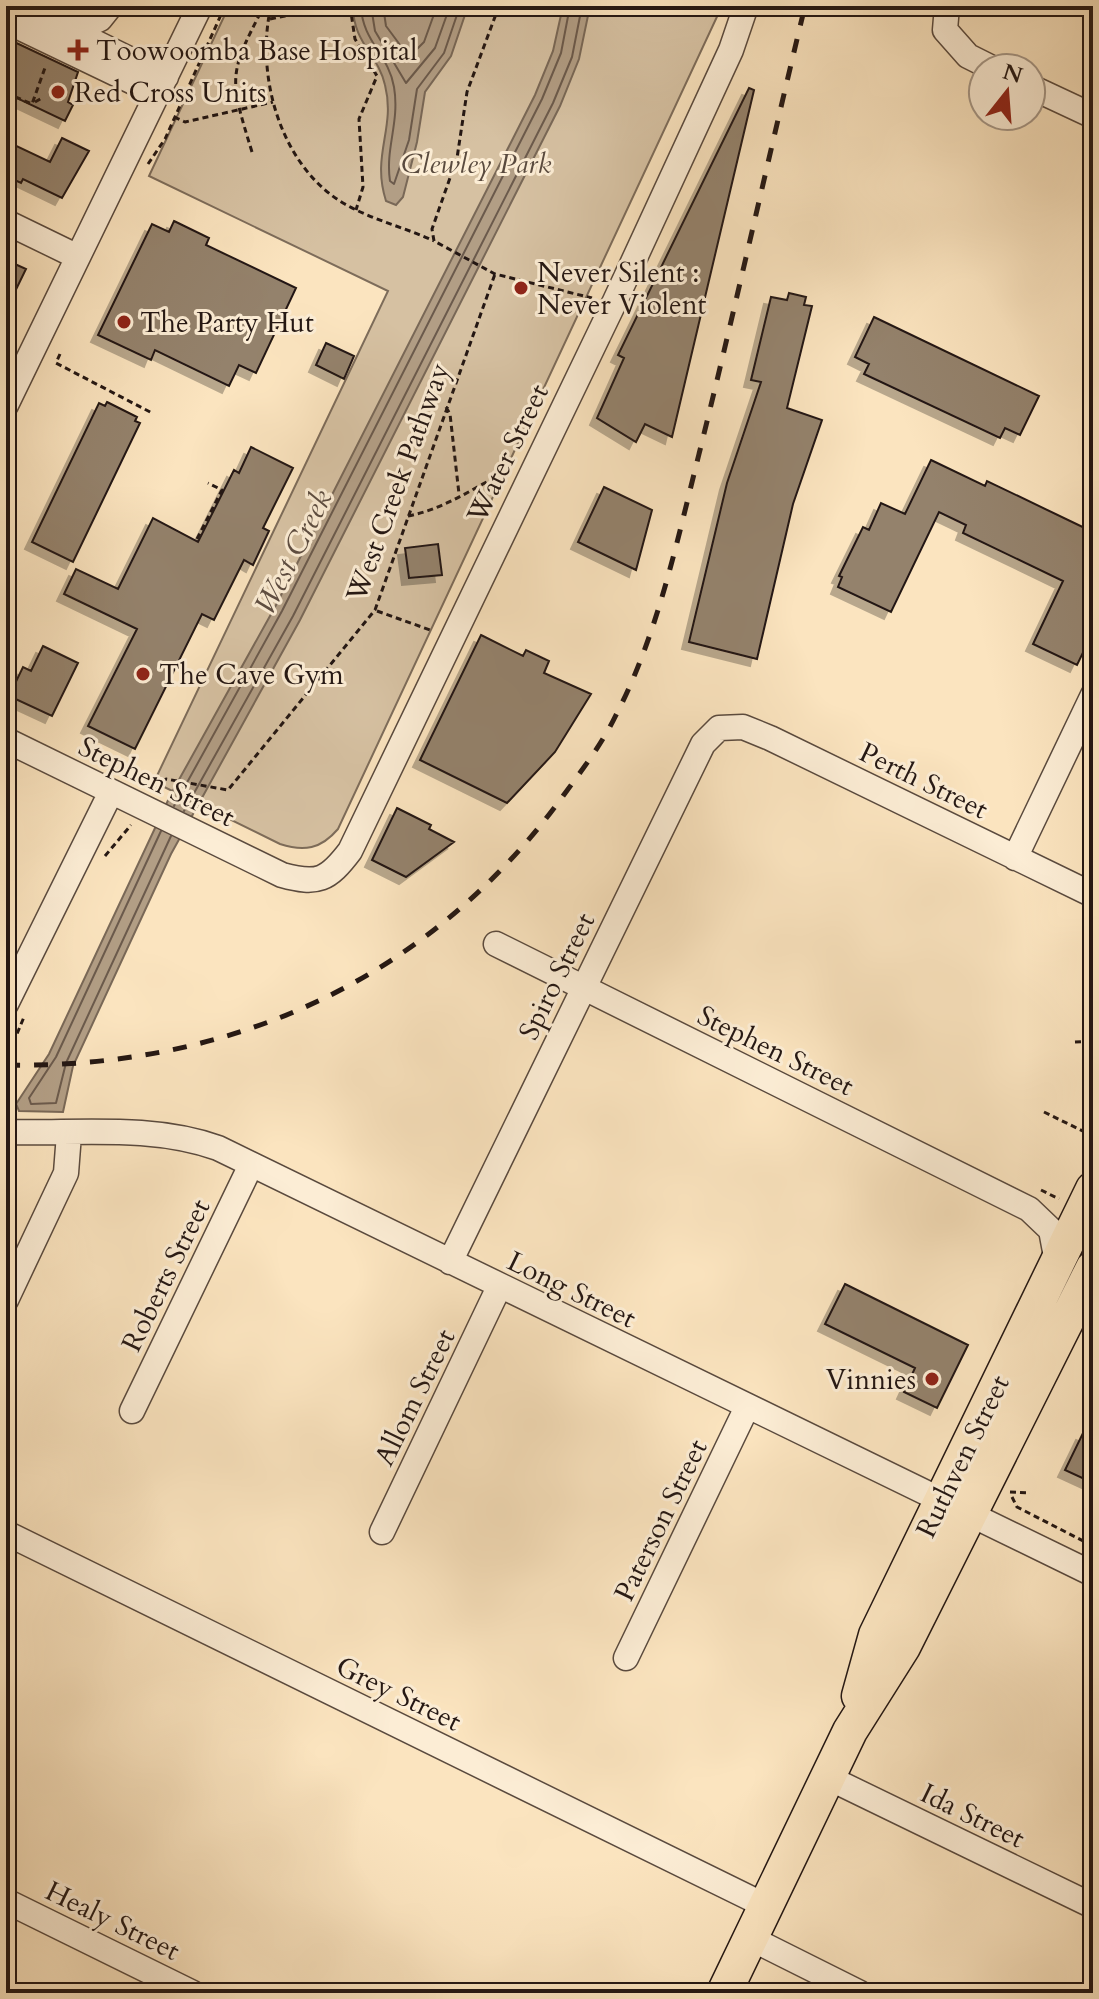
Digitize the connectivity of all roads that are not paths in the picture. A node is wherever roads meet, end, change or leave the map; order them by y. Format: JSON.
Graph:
{"nodes":[{"id":1,"x":21,"y":6,"type":"edge"},
{"id":2,"x":50,"y":6,"type":"edge"},
{"id":3,"x":200,"y":6,"type":"edge"},
{"id":4,"x":746,"y":6,"type":"edge"},
{"id":5,"x":947,"y":6,"type":"edge"},
{"id":6,"x":6,"y":21,"type":"edge"},
{"id":7,"x":99,"y":45,"type":"junction"},
{"id":8,"x":73,"y":53,"type":"junction"},
{"id":9,"x":967,"y":55,"type":"edge"},
{"id":10,"x":162,"y":86,"type":"junction"},
{"id":11,"x":1047,"y":94,"type":"edge"},
{"id":12,"x":1093,"y":116,"type":"edge"},
{"id":13,"x":6,"y":222,"type":"edge"},
{"id":14,"x":78,"y":257,"type":"junction"},
{"id":15,"x":6,"y":405,"type":"edge"},
{"id":16,"x":1093,"y":695,"type":"edge"},
{"id":17,"x":727,"y":726,"type":"joint"},
{"id":18,"x":6,"y":740,"type":"edge"},
{"id":19,"x":111,"y":792,"type":"junction"},
{"id":20,"x":1015,"y":858,"type":"junction"},
{"id":21,"x":282,"y":875,"type":"joint"},
{"id":22,"x":1093,"y":895,"type":"edge"},
{"id":23,"x":496,"y":944,"type":"dead end"},
{"id":24,"x":584,"y":988,"type":"junction"},
{"id":25,"x":17,"y":1006,"type":"edge"},
{"id":26,"x":6,"y":1132,"type":"edge"},
{"id":27,"x":69,"y":1134,"type":"junction"},
{"id":28,"x":251,"y":1165,"type":"junction"},
{"id":29,"x":1090,"y":1195,"type":"edge"},
{"id":30,"x":1029,"y":1209,"type":"junction"},
{"id":31,"x":450,"y":1262,"type":"junction"},
{"id":32,"x":1057,"y":1262,"type":"junction"},
{"id":33,"x":1089,"y":1279,"type":"edge"},
{"id":34,"x":499,"y":1287,"type":"junction"},
{"id":35,"x":6,"y":1300,"type":"edge"},
{"id":36,"x":747,"y":1407,"type":"junction"},
{"id":37,"x":132,"y":1411,"type":"dead end"},
{"id":38,"x":954,"y":1505,"type":"junction"},
{"id":39,"x":382,"y":1532,"type":"dead end"},
{"id":40,"x":6,"y":1533,"type":"edge"},
{"id":41,"x":1093,"y":1574,"type":"edge"},
{"id":42,"x":626,"y":1658,"type":"dead end"},
{"id":43,"x":827,"y":1777,"type":"junction"},
{"id":44,"x":6,"y":1901,"type":"edge"},
{"id":45,"x":766,"y":1906,"type":"junction"},
{"id":46,"x":1093,"y":1906,"type":"edge"},
{"id":47,"x":750,"y":1938,"type":"junction"},
{"id":48,"x":193,"y":1993,"type":"edge"},
{"id":49,"x":724,"y":1993,"type":"edge"},
{"id":50,"x":860,"y":1993,"type":"edge"}],
"edges":[{"from":1,"to":7,"type":"street"},
{"from":2,"to":7,"type":"street"},
{"from":3,"to":10,"type":"street"},
{"from":4,"to":21,"type":"street","name":"Water Street"},
{"from":5,"to":9,"type":"street"},
{"from":6,"to":8,"type":"street"},
{"from":7,"to":8,"type":"street"},
{"from":7,"to":10,"type":"street"},
{"from":8,"to":10,"type":"street"},
{"from":10,"to":14,"type":"street"},
{"from":11,"to":12,"type":"street"},
{"from":13,"to":14,"type":"street"},
{"from":14,"to":15,"type":"street"},
{"from":16,"to":20,"type":"street"},
{"from":17,"to":20,"type":"street","name":"Perth Street"},
{"from":17,"to":24,"type":"street","name":"Spiro Street"},
{"from":18,"to":19,"type":"street","name":"Stephen Street"},
{"from":19,"to":21,"type":"street","name":"Stephen Street"},
{"from":19,"to":25,"type":"street"},
{"from":20,"to":22,"type":"street","name":"Perth Street"},
{"from":23,"to":24,"type":"street","name":"Stephen Street"},
{"from":24,"to":30,"type":"street","name":"Stephen Street"},
{"from":24,"to":31,"type":"street","name":"Spiro Street"},
{"from":26,"to":27,"type":"street","name":"Long Street"},
{"from":27,"to":28,"type":"street","name":"Long Street"},
{"from":27,"to":35,"type":"street"},
{"from":28,"to":31,"type":"street","name":"Long Street"},
{"from":28,"to":37,"type":"street","name":"Roberts Street"},
{"from":29,"to":30,"type":"street","name":"Stephen Street"},
{"from":29,"to":32,"type":"highway","name":"Ruthven Street"},
{"from":30,"to":32,"type":"street","name":"Stephen Street"},
{"from":31,"to":34,"type":"street","name":"Long Street"},
{"from":32,"to":38,"type":"highway","name":"Ruthven Street"},
{"from":33,"to":38,"type":"highway","name":"Ruthven Street"},
{"from":34,"to":36,"type":"street","name":"Long Street"},
{"from":34,"to":39,"type":"street","name":"Allom Street"},
{"from":36,"to":38,"type":"street","name":"Long Street"},
{"from":36,"to":42,"type":"street","name":"Paterson Street"},
{"from":38,"to":41,"type":"street","name":"Long Street"},
{"from":38,"to":43,"type":"highway","name":"Ruthven Street"},
{"from":40,"to":45,"type":"street","name":"Grey Street"},
{"from":43,"to":45,"type":"highway","name":"Ruthven Street"},
{"from":43,"to":46,"type":"street","name":"Ida Street"},
{"from":44,"to":48,"type":"street","name":"Healy Street"},
{"from":45,"to":47,"type":"highway","name":"Ruthven Street"},
{"from":47,"to":49,"type":"highway","name":"Ruthven Street"},
{"from":47,"to":50,"type":"street"}]}
